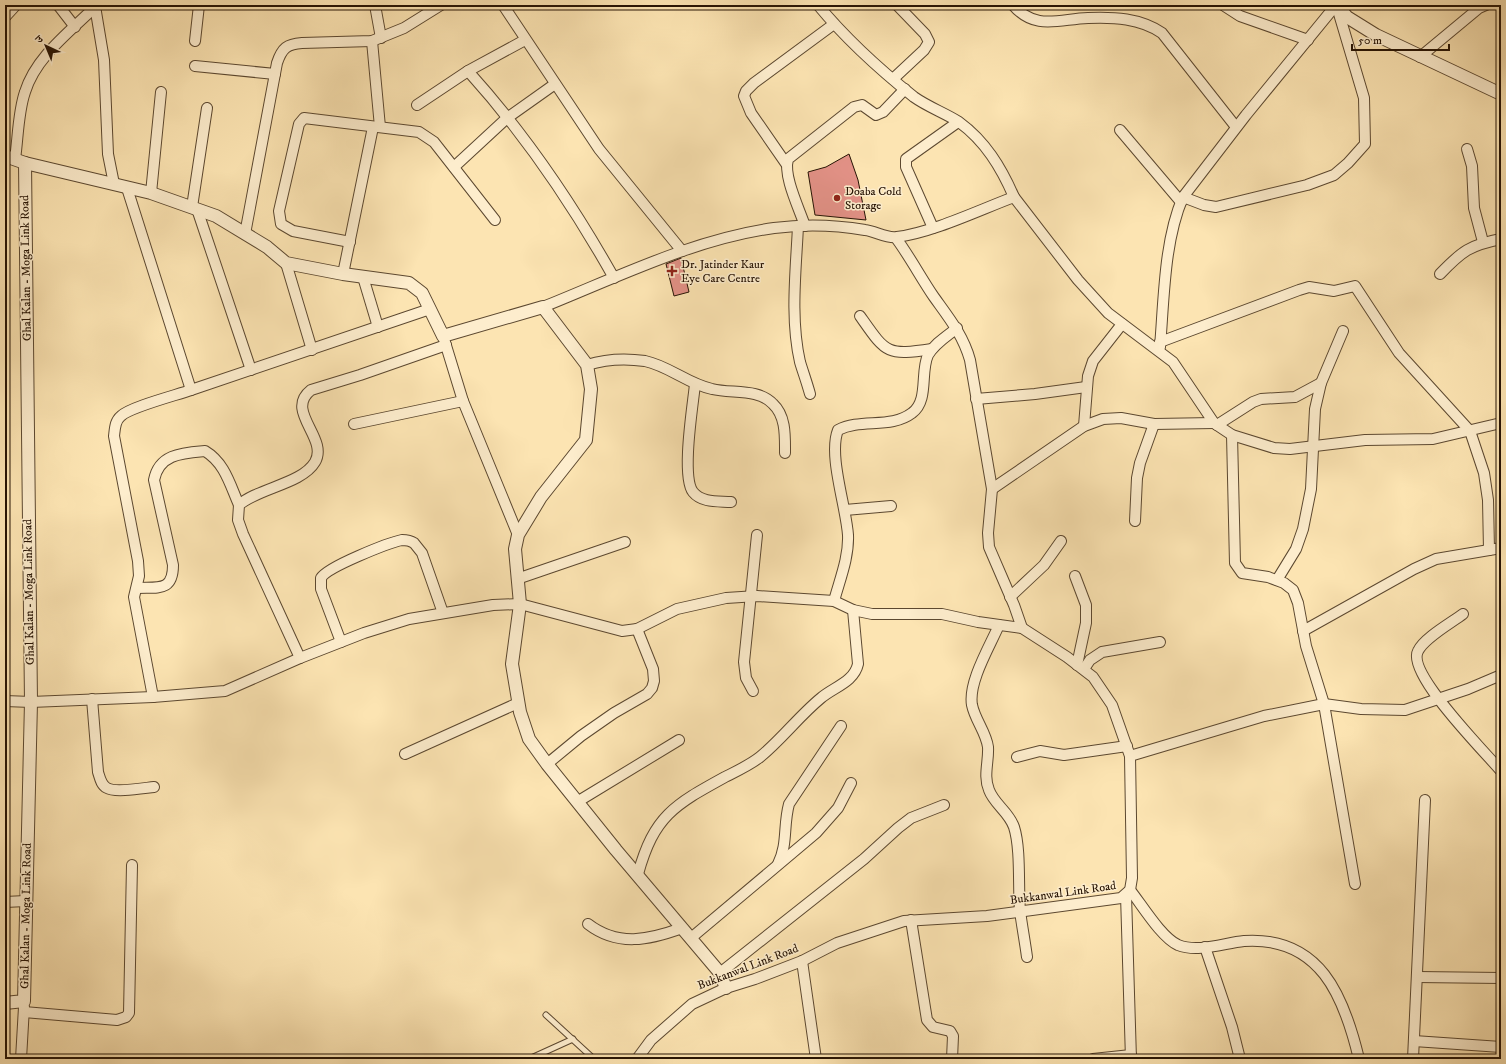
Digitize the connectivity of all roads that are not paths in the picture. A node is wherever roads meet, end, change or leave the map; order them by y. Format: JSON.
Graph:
{"nodes":[{"id":1,"x":16,"y":5,"type":"edge"},
{"id":2,"x":58,"y":5,"type":"edge"},
{"id":3,"x":199,"y":5,"type":"edge"},
{"id":4,"x":375,"y":5,"type":"edge"},
{"id":5,"x":441,"y":5,"type":"edge"},
{"id":6,"x":503,"y":5,"type":"edge"},
{"id":7,"x":818,"y":5,"type":"edge"},
{"id":8,"x":897,"y":5,"type":"edge"},
{"id":9,"x":1013,"y":5,"type":"edge"},
{"id":10,"x":1223,"y":5,"type":"edge"},
{"id":11,"x":1337,"y":5,"type":"edge"},
{"id":12,"x":1486,"y":5,"type":"edge"},
{"id":13,"x":96,"y":6,"type":"edge"},
{"id":14,"x":5,"y":17,"type":"edge"},
{"id":15,"x":834,"y":24,"type":"junction"},
{"id":16,"x":75,"y":27,"type":"junction"},
{"id":17,"x":376,"y":40,"type":"junction"},
{"id":18,"x":525,"y":40,"type":"junction"},
{"id":19,"x":1308,"y":40,"type":"junction"},
{"id":20,"x":195,"y":41,"type":"dead end"},
{"id":21,"x":1420,"y":56,"type":"junction"},
{"id":22,"x":195,"y":66,"type":"dead end"},
{"id":23,"x":468,"y":71,"type":"junction"},
{"id":24,"x":275,"y":74,"type":"junction"},
{"id":25,"x":893,"y":79,"type":"junction"},
{"id":26,"x":555,"y":84,"type":"junction"},
{"id":27,"x":905,"y":89,"type":"junction"},
{"id":28,"x":161,"y":92,"type":"dead end"},
{"id":29,"x":1501,"y":94,"type":"edge"},
{"id":30,"x":417,"y":105,"type":"dead end"},
{"id":31,"x":207,"y":108,"type":"dead end"},
{"id":32,"x":507,"y":118,"type":"junction"},
{"id":33,"x":958,"y":122,"type":"junction"},
{"id":34,"x":377,"y":127,"type":"junction"},
{"id":35,"x":1236,"y":127,"type":"junction"},
{"id":36,"x":1120,"y":130,"type":"dead end"},
{"id":37,"x":1467,"y":148,"type":"dead end"},
{"id":38,"x":15,"y":159,"type":"edge"},
{"id":39,"x":786,"y":165,"type":"junction"},
{"id":40,"x":454,"y":167,"type":"junction"},
{"id":41,"x":114,"y":184,"type":"junction"},
{"id":42,"x":127,"y":188,"type":"junction"},
{"id":43,"x":151,"y":194,"type":"junction"},
{"id":44,"x":1014,"y":197,"type":"junction"},
{"id":45,"x":1182,"y":200,"type":"junction"},
{"id":46,"x":195,"y":208,"type":"junction"},
{"id":47,"x":495,"y":220,"type":"dead end"},
{"id":48,"x":801,"y":226,"type":"junction"},
{"id":49,"x":933,"y":228,"type":"junction"},
{"id":50,"x":246,"y":234,"type":"junction"},
{"id":51,"x":896,"y":238,"type":"junction"},
{"id":52,"x":1501,"y":238,"type":"edge"},
{"id":53,"x":350,"y":242,"type":"junction"},
{"id":54,"x":1483,"y":242,"type":"junction"},
{"id":55,"x":682,"y":251,"type":"junction"},
{"id":56,"x":286,"y":263,"type":"junction"},
{"id":57,"x":343,"y":274,"type":"junction"},
{"id":58,"x":1440,"y":274,"type":"dead end"},
{"id":59,"x":363,"y":277,"type":"junction"},
{"id":60,"x":614,"y":278,"type":"junction"},
{"id":61,"x":543,"y":307,"type":"junction"},
{"id":62,"x":430,"y":309,"type":"junction"},
{"id":63,"x":860,"y":316,"type":"dead end"},
{"id":64,"x":1122,"y":324,"type":"junction"},
{"id":65,"x":378,"y":327,"type":"junction"},
{"id":66,"x":957,"y":328,"type":"junction"},
{"id":67,"x":1343,"y":331,"type":"dead end"},
{"id":68,"x":444,"y":340,"type":"junction"},
{"id":69,"x":1160,"y":346,"type":"junction"},
{"id":70,"x":932,"y":349,"type":"junction"},
{"id":71,"x":312,"y":350,"type":"junction"},
{"id":72,"x":588,"y":365,"type":"junction"},
{"id":73,"x":251,"y":370,"type":"junction"},
{"id":74,"x":1321,"y":383,"type":"junction"},
{"id":75,"x":695,"y":384,"type":"junction"},
{"id":76,"x":1086,"y":387,"type":"junction"},
{"id":77,"x":191,"y":390,"type":"junction"},
{"id":78,"x":810,"y":394,"type":"dead end"},
{"id":79,"x":976,"y":398,"type":"junction"},
{"id":80,"x":463,"y":401,"type":"junction"},
{"id":81,"x":1501,"y":423,"type":"edge"},
{"id":82,"x":354,"y":424,"type":"dead end"},
{"id":83,"x":1154,"y":424,"type":"junction"},
{"id":84,"x":1216,"y":424,"type":"junction"},
{"id":85,"x":1084,"y":426,"type":"junction"},
{"id":86,"x":1470,"y":431,"type":"junction"},
{"id":87,"x":1232,"y":435,"type":"junction"},
{"id":88,"x":1314,"y":447,"type":"junction"},
{"id":89,"x":785,"y":453,"type":"dead end"},
{"id":90,"x":992,"y":489,"type":"junction"},
{"id":91,"x":731,"y":502,"type":"dead end"},
{"id":92,"x":239,"y":505,"type":"junction"},
{"id":93,"x":891,"y":506,"type":"dead end"},
{"id":94,"x":845,"y":510,"type":"junction"},
{"id":95,"x":1135,"y":521,"type":"dead end"},
{"id":96,"x":518,"y":535,"type":"junction"},
{"id":97,"x":757,"y":535,"type":"dead end"},
{"id":98,"x":1061,"y":541,"type":"dead end"},
{"id":99,"x":625,"y":542,"type":"dead end"},
{"id":100,"x":1501,"y":548,"type":"edge"},
{"id":101,"x":1489,"y":550,"type":"junction"},
{"id":102,"x":1075,"y":576,"type":"dead end"},
{"id":103,"x":517,"y":579,"type":"junction"},
{"id":104,"x":1277,"y":580,"type":"junction"},
{"id":105,"x":137,"y":588,"type":"junction"},
{"id":106,"x":751,"y":596,"type":"junction"},
{"id":107,"x":1010,"y":597,"type":"junction"},
{"id":108,"x":834,"y":601,"type":"junction"},
{"id":109,"x":520,"y":604,"type":"junction"},
{"id":110,"x":853,"y":610,"type":"junction"},
{"id":111,"x":443,"y":613,"type":"junction"},
{"id":112,"x":1463,"y":614,"type":"dead end"},
{"id":113,"x":999,"y":625,"type":"junction"},
{"id":114,"x":1022,"y":628,"type":"junction"},
{"id":115,"x":637,"y":629,"type":"junction"},
{"id":116,"x":1303,"y":631,"type":"junction"},
{"id":117,"x":342,"y":642,"type":"junction"},
{"id":118,"x":1160,"y":642,"type":"dead end"},
{"id":119,"x":300,"y":658,"type":"junction"},
{"id":120,"x":1080,"y":667,"type":"junction"},
{"id":121,"x":1501,"y":675,"type":"edge"},
{"id":122,"x":753,"y":691,"type":"dead end"},
{"id":123,"x":153,"y":697,"type":"junction"},
{"id":124,"x":92,"y":699,"type":"junction"},
{"id":125,"x":1437,"y":699,"type":"junction"},
{"id":126,"x":5,"y":701,"type":"edge"},
{"id":127,"x":30,"y":702,"type":"junction"},
{"id":128,"x":518,"y":703,"type":"junction"},
{"id":129,"x":1324,"y":704,"type":"junction"},
{"id":130,"x":841,"y":726,"type":"dead end"},
{"id":131,"x":679,"y":740,"type":"dead end"},
{"id":132,"x":1127,"y":746,"type":"junction"},
{"id":133,"x":405,"y":754,"type":"dead end"},
{"id":134,"x":1130,"y":756,"type":"junction"},
{"id":135,"x":1017,"y":757,"type":"dead end"},
{"id":136,"x":547,"y":764,"type":"junction"},
{"id":137,"x":1501,"y":771,"type":"edge"},
{"id":138,"x":851,"y":783,"type":"dead end"},
{"id":139,"x":154,"y":787,"type":"dead end"},
{"id":140,"x":1425,"y":800,"type":"dead end"},
{"id":141,"x":577,"y":802,"type":"junction"},
{"id":142,"x":944,"y":805,"type":"dead end"},
{"id":143,"x":132,"y":865,"type":"dead end"},
{"id":144,"x":778,"y":865,"type":"junction"},
{"id":145,"x":638,"y":874,"type":"junction"},
{"id":146,"x":1355,"y":884,"type":"dead end"},
{"id":147,"x":1128,"y":893,"type":"junction"},
{"id":148,"x":26,"y":901,"type":"junction"},
{"id":149,"x":5,"y":902,"type":"edge"},
{"id":150,"x":1020,"y":912,"type":"junction"},
{"id":151,"x":911,"y":920,"type":"junction"},
{"id":152,"x":588,"y":924,"type":"dead end"},
{"id":153,"x":682,"y":928,"type":"junction"},
{"id":154,"x":691,"y":938,"type":"junction"},
{"id":155,"x":1205,"y":947,"type":"junction"},
{"id":156,"x":1027,"y":956,"type":"dead end"},
{"id":157,"x":802,"y":961,"type":"junction"},
{"id":158,"x":720,"y":972,"type":"junction"},
{"id":159,"x":1417,"y":977,"type":"junction"},
{"id":160,"x":1501,"y":978,"type":"edge"},
{"id":161,"x":726,"y":988,"type":"junction"},
{"id":162,"x":5,"y":1003,"type":"edge"},
{"id":163,"x":24,"y":1007,"type":"junction"},
{"id":164,"x":546,"y":1015,"type":"dead end"},
{"id":165,"x":573,"y":1039,"type":"junction"},
{"id":166,"x":1414,"y":1041,"type":"junction"},
{"id":167,"x":1501,"y":1047,"type":"edge"},
{"id":168,"x":1131,"y":1057,"type":"edge"},
{"id":169,"x":21,"y":1059,"type":"edge"},
{"id":170,"x":529,"y":1059,"type":"edge"},
{"id":171,"x":594,"y":1059,"type":"edge"},
{"id":172,"x":637,"y":1059,"type":"edge"},
{"id":173,"x":816,"y":1059,"type":"edge"},
{"id":174,"x":952,"y":1059,"type":"edge"},
{"id":175,"x":1093,"y":1059,"type":"edge"},
{"id":176,"x":1240,"y":1059,"type":"edge"},
{"id":177,"x":1359,"y":1059,"type":"edge"},
{"id":178,"x":1413,"y":1059,"type":"edge"}],
"edges":[{"from":1,"to":14,"type":"street"},
{"from":2,"to":16,"type":"street"},
{"from":3,"to":20,"type":"street"},
{"from":4,"to":17,"type":"street"},
{"from":5,"to":17,"type":"street"},
{"from":6,"to":18,"type":"street"},
{"from":7,"to":15,"type":"street"},
{"from":8,"to":25,"type":"street"},
{"from":9,"to":35,"type":"street"},
{"from":10,"to":19,"type":"street"},
{"from":11,"to":19,"type":"street"},
{"from":11,"to":21,"type":"street"},
{"from":11,"to":45,"type":"street"},
{"from":12,"to":21,"type":"street"},
{"from":13,"to":16,"type":"street"},
{"from":13,"to":41,"type":"street"},
{"from":15,"to":25,"type":"street"},
{"from":15,"to":39,"type":"street"},
{"from":16,"to":38,"type":"street"},
{"from":17,"to":24,"type":"street"},
{"from":17,"to":34,"type":"street"},
{"from":18,"to":23,"type":"street"},
{"from":18,"to":26,"type":"street"},
{"from":19,"to":35,"type":"street"},
{"from":21,"to":29,"type":"street"},
{"from":22,"to":24,"type":"street"},
{"from":23,"to":30,"type":"street"},
{"from":23,"to":32,"type":"street"},
{"from":24,"to":50,"type":"street"},
{"from":25,"to":27,"type":"street"},
{"from":26,"to":32,"type":"street"},
{"from":26,"to":55,"type":"street"},
{"from":27,"to":33,"type":"street"},
{"from":27,"to":39,"type":"street"},
{"from":28,"to":43,"type":"street"},
{"from":31,"to":46,"type":"street"},
{"from":32,"to":40,"type":"street"},
{"from":32,"to":60,"type":"street"},
{"from":33,"to":44,"type":"street"},
{"from":33,"to":49,"type":"street"},
{"from":34,"to":40,"type":"street"},
{"from":34,"to":53,"type":"street"},
{"from":34,"to":53,"type":"street"},
{"from":35,"to":45,"type":"street"},
{"from":36,"to":45,"type":"street"},
{"from":37,"to":54,"type":"street"},
{"from":38,"to":41,"type":"street"},
{"from":38,"to":127,"type":"street","name":"Ghal Kalan - Moga Link Road"},
{"from":39,"to":48,"type":"street"},
{"from":40,"to":47,"type":"street"},
{"from":41,"to":42,"type":"street"},
{"from":42,"to":43,"type":"street"},
{"from":42,"to":77,"type":"street"},
{"from":43,"to":46,"type":"street"},
{"from":44,"to":49,"type":"street"},
{"from":44,"to":64,"type":"street"},
{"from":45,"to":69,"type":"street"},
{"from":46,"to":50,"type":"street"},
{"from":46,"to":73,"type":"street"},
{"from":48,"to":51,"type":"street"},
{"from":48,"to":55,"type":"street"},
{"from":48,"to":78,"type":"street"},
{"from":49,"to":51,"type":"street"},
{"from":50,"to":56,"type":"street"},
{"from":51,"to":66,"type":"street"},
{"from":52,"to":54,"type":"street"},
{"from":53,"to":57,"type":"street"},
{"from":54,"to":58,"type":"street"},
{"from":55,"to":60,"type":"street"},
{"from":56,"to":57,"type":"street"},
{"from":56,"to":71,"type":"street"},
{"from":57,"to":59,"type":"street"},
{"from":59,"to":62,"type":"street"},
{"from":59,"to":65,"type":"street"},
{"from":60,"to":61,"type":"street"},
{"from":61,"to":68,"type":"street"},
{"from":61,"to":72,"type":"street"},
{"from":62,"to":65,"type":"street"},
{"from":62,"to":68,"type":"street"},
{"from":63,"to":70,"type":"street"},
{"from":64,"to":69,"type":"street"},
{"from":64,"to":76,"type":"street"},
{"from":65,"to":71,"type":"street"},
{"from":66,"to":70,"type":"street"},
{"from":66,"to":79,"type":"street"},
{"from":67,"to":74,"type":"street"},
{"from":68,"to":80,"type":"street"},
{"from":68,"to":92,"type":"street"},
{"from":69,"to":84,"type":"street"},
{"from":69,"to":86,"type":"street"},
{"from":70,"to":94,"type":"street"},
{"from":71,"to":73,"type":"street"},
{"from":72,"to":75,"type":"street"},
{"from":72,"to":96,"type":"street"},
{"from":73,"to":77,"type":"street"},
{"from":74,"to":84,"type":"street"},
{"from":74,"to":88,"type":"street"},
{"from":75,"to":89,"type":"street"},
{"from":75,"to":91,"type":"street"},
{"from":76,"to":79,"type":"street"},
{"from":76,"to":85,"type":"street"},
{"from":77,"to":105,"type":"street"},
{"from":79,"to":90,"type":"street"},
{"from":80,"to":82,"type":"street"},
{"from":80,"to":96,"type":"street"},
{"from":81,"to":86,"type":"street"},
{"from":83,"to":84,"type":"street"},
{"from":83,"to":85,"type":"street"},
{"from":83,"to":95,"type":"street"},
{"from":84,"to":87,"type":"street"},
{"from":85,"to":90,"type":"street"},
{"from":86,"to":88,"type":"street"},
{"from":86,"to":101,"type":"street"},
{"from":87,"to":88,"type":"street"},
{"from":87,"to":104,"type":"street"},
{"from":88,"to":104,"type":"street"},
{"from":90,"to":107,"type":"street"},
{"from":92,"to":105,"type":"street"},
{"from":92,"to":119,"type":"street"},
{"from":93,"to":94,"type":"street"},
{"from":94,"to":108,"type":"street"},
{"from":96,"to":103,"type":"street"},
{"from":97,"to":106,"type":"street"},
{"from":98,"to":107,"type":"street"},
{"from":99,"to":103,"type":"street"},
{"from":100,"to":101,"type":"street"},
{"from":101,"to":116,"type":"street"},
{"from":102,"to":120,"type":"street"},
{"from":103,"to":109,"type":"street"},
{"from":104,"to":116,"type":"street"},
{"from":105,"to":123,"type":"street"},
{"from":106,"to":108,"type":"street"},
{"from":106,"to":115,"type":"street"},
{"from":106,"to":122,"type":"street"},
{"from":107,"to":114,"type":"street"},
{"from":108,"to":110,"type":"street"},
{"from":109,"to":111,"type":"street"},
{"from":109,"to":115,"type":"street"},
{"from":109,"to":128,"type":"street"},
{"from":110,"to":113,"type":"street"},
{"from":110,"to":145,"type":"street"},
{"from":111,"to":117,"type":"street"},
{"from":111,"to":117,"type":"street"},
{"from":112,"to":125,"type":"street"},
{"from":113,"to":114,"type":"street"},
{"from":113,"to":150,"type":"street"},
{"from":114,"to":120,"type":"street","name":"Bukkanwal Link Road"},
{"from":115,"to":136,"type":"street"},
{"from":116,"to":129,"type":"street"},
{"from":117,"to":119,"type":"street"},
{"from":118,"to":120,"type":"street"},
{"from":119,"to":123,"type":"street"},
{"from":120,"to":132,"type":"street","name":"Bukkanwal Link Road"},
{"from":121,"to":125,"type":"street"},
{"from":123,"to":124,"type":"street"},
{"from":124,"to":127,"type":"street"},
{"from":124,"to":139,"type":"street"},
{"from":125,"to":129,"type":"street"},
{"from":125,"to":137,"type":"street"},
{"from":126,"to":127,"type":"street"},
{"from":127,"to":148,"type":"street","name":"Ghal Kalan - Moga Link Road"},
{"from":128,"to":133,"type":"street"},
{"from":128,"to":136,"type":"street"},
{"from":129,"to":134,"type":"street"},
{"from":129,"to":146,"type":"street"},
{"from":130,"to":144,"type":"street"},
{"from":131,"to":141,"type":"street"},
{"from":132,"to":134,"type":"street","name":"Bukkanwal Link Road"},
{"from":132,"to":135,"type":"street"},
{"from":134,"to":147,"type":"street","name":"Bukkanwal Link Road"},
{"from":136,"to":141,"type":"street"},
{"from":138,"to":144,"type":"street"},
{"from":140,"to":159,"type":"street"},
{"from":141,"to":145,"type":"street"},
{"from":142,"to":158,"type":"street"},
{"from":143,"to":163,"type":"street"},
{"from":144,"to":154,"type":"street"},
{"from":145,"to":153,"type":"street"},
{"from":147,"to":150,"type":"street","name":"Bukkanwal Link Road"},
{"from":147,"to":155,"type":"street"},
{"from":147,"to":168,"type":"street"},
{"from":148,"to":149,"type":"street"},
{"from":148,"to":163,"type":"street","name":"Ghal Kalan - Moga Link Road"},
{"from":150,"to":151,"type":"street","name":"Bukkanwal Link Road"},
{"from":150,"to":156,"type":"street"},
{"from":151,"to":157,"type":"street","name":"Bukkanwal Link Road"},
{"from":151,"to":174,"type":"street"},
{"from":152,"to":153,"type":"street"},
{"from":153,"to":154,"type":"street"},
{"from":154,"to":158,"type":"street"},
{"from":155,"to":176,"type":"street"},
{"from":155,"to":177,"type":"street"},
{"from":157,"to":161,"type":"street","name":"Bukkanwal Link Road"},
{"from":157,"to":173,"type":"street"},
{"from":158,"to":161,"type":"street"},
{"from":159,"to":160,"type":"street"},
{"from":159,"to":166,"type":"street"},
{"from":161,"to":172,"type":"street","name":"Bukkanwal Link Road"},
{"from":162,"to":163,"type":"street","name":"Ghal Kalan - Moga Link Road"},
{"from":163,"to":169,"type":"street"},
{"from":164,"to":165,"type":"lane"},
{"from":165,"to":170,"type":"lane"},
{"from":165,"to":171,"type":"lane"},
{"from":166,"to":167,"type":"street"},
{"from":166,"to":178,"type":"street"},
{"from":168,"to":175,"type":"street"}]}
